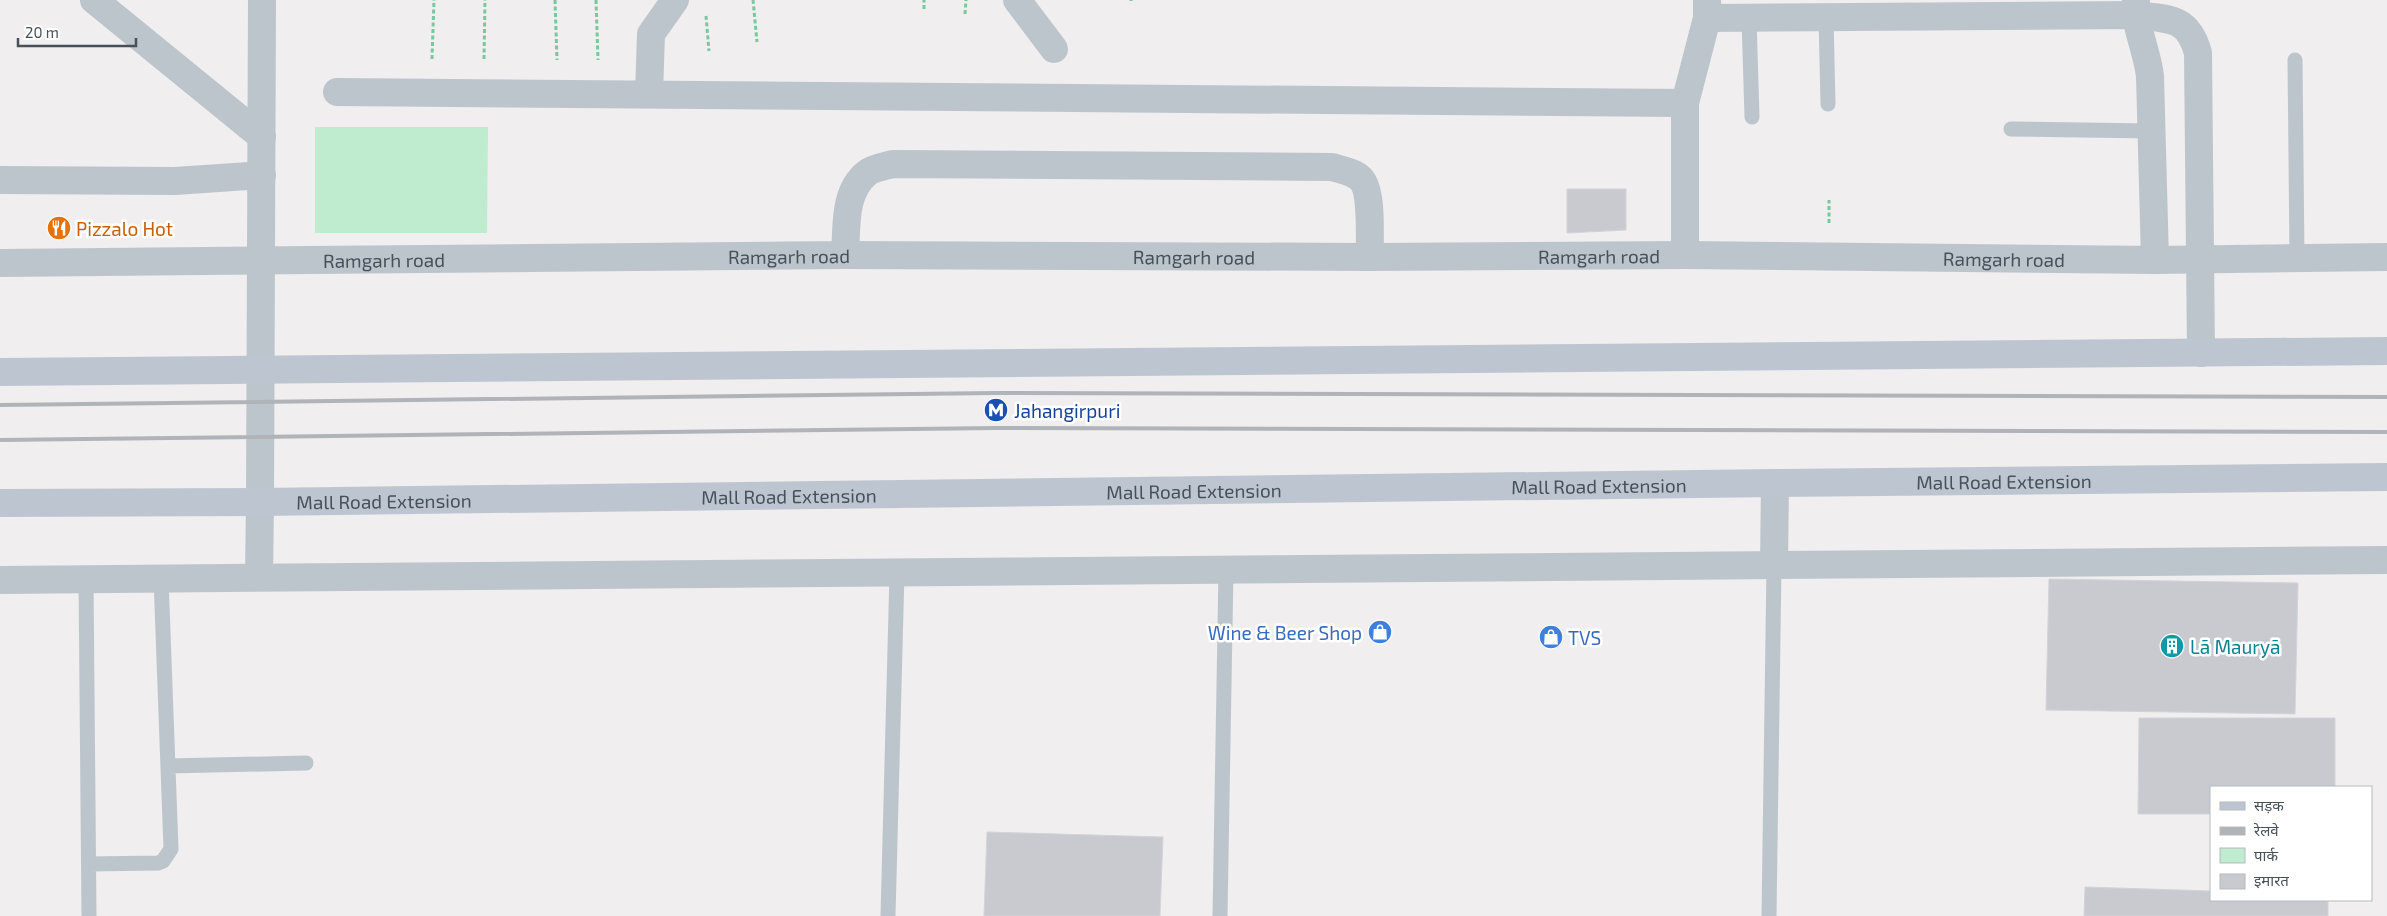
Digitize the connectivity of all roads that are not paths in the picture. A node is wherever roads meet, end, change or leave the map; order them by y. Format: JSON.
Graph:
{"nodes":[{"id":1,"x":94,"y":0,"type":"edge"},
{"id":2,"x":262,"y":0,"type":"edge"},
{"id":3,"x":675,"y":0,"type":"edge"},
{"id":4,"x":1017,"y":0,"type":"edge"},
{"id":5,"x":2135,"y":8,"type":"edge"},
{"id":6,"x":1707,"y":9,"type":"edge"},
{"id":7,"x":1826,"y":17,"type":"junction"},
{"id":8,"x":1749,"y":18,"type":"junction"},
{"id":9,"x":1054,"y":49,"type":"dead end"},
{"id":10,"x":2295,"y":60,"type":"dead end"},
{"id":11,"x":337,"y":92,"type":"dead end"},
{"id":12,"x":649,"y":94,"type":"junction"},
{"id":13,"x":1685,"y":103,"type":"junction"},
{"id":14,"x":1828,"y":104,"type":"dead end"},
{"id":15,"x":1752,"y":117,"type":"dead end"},
{"id":16,"x":2011,"y":129,"type":"dead end"},
{"id":17,"x":2151,"y":131,"type":"junction"},
{"id":18,"x":262,"y":137,"type":"junction"},
{"id":19,"x":262,"y":175,"type":"junction"},
{"id":20,"x":0,"y":180,"type":"edge"},
{"id":21,"x":845,"y":255,"type":"junction"},
{"id":22,"x":1684,"y":255,"type":"junction"},
{"id":23,"x":1370,"y":257,"type":"junction"},
{"id":24,"x":2387,"y":257,"type":"edge"},
{"id":25,"x":2297,"y":258,"type":"junction"},
{"id":26,"x":2201,"y":259,"type":"junction"},
{"id":27,"x":2156,"y":260,"type":"junction"},
{"id":28,"x":261,"y":261,"type":"junction"},
{"id":29,"x":0,"y":263,"type":"edge"},
{"id":30,"x":2387,"y":351,"type":"edge"},
{"id":31,"x":2201,"y":352,"type":"junction"},
{"id":32,"x":261,"y":370,"type":"junction"},
{"id":33,"x":0,"y":372,"type":"edge"},
{"id":34,"x":2387,"y":477,"type":"edge"},
{"id":35,"x":1774,"y":483,"type":"junction"},
{"id":36,"x":260,"y":502,"type":"junction"},
{"id":37,"x":0,"y":503,"type":"edge"},
{"id":38,"x":2387,"y":560,"type":"edge"},
{"id":39,"x":1774,"y":565,"type":"junction"},
{"id":40,"x":1226,"y":569,"type":"junction"},
{"id":41,"x":897,"y":572,"type":"junction"},
{"id":42,"x":260,"y":577,"type":"junction"},
{"id":43,"x":161,"y":578,"type":"junction"},
{"id":44,"x":86,"y":579,"type":"junction"},
{"id":45,"x":0,"y":580,"type":"edge"},
{"id":46,"x":306,"y":763,"type":"dead end"},
{"id":47,"x":168,"y":766,"type":"junction"},
{"id":48,"x":89,"y":864,"type":"junction"},
{"id":49,"x":90,"y":916,"type":"edge"},
{"id":50,"x":888,"y":916,"type":"edge"},
{"id":51,"x":1220,"y":916,"type":"edge"},
{"id":52,"x":1769,"y":916,"type":"edge"}],
"edges":[{"from":1,"to":18,"type":"street"},
{"from":2,"to":18,"type":"street"},
{"from":3,"to":12,"type":"street"},
{"from":4,"to":9,"type":"street"},
{"from":5,"to":7,"type":"street"},
{"from":5,"to":17,"type":"street"},
{"from":5,"to":26,"type":"street"},
{"from":6,"to":8,"type":"street"},
{"from":6,"to":13,"type":"street"},
{"from":7,"to":8,"type":"street"},
{"from":7,"to":14,"type":"lane"},
{"from":8,"to":15,"type":"lane"},
{"from":10,"to":25,"type":"lane"},
{"from":11,"to":12,"type":"street"},
{"from":12,"to":13,"type":"street"},
{"from":13,"to":22,"type":"street"},
{"from":16,"to":17,"type":"lane"},
{"from":17,"to":27,"type":"street"},
{"from":18,"to":19,"type":"street"},
{"from":19,"to":20,"type":"street"},
{"from":19,"to":28,"type":"street"},
{"from":21,"to":23,"type":"street","name":"Ramgarh road"},
{"from":21,"to":23,"type":"street"},
{"from":21,"to":28,"type":"street","name":"Ramgarh road"},
{"from":22,"to":23,"type":"street","name":"Ramgarh road"},
{"from":22,"to":27,"type":"street","name":"Ramgarh road"},
{"from":24,"to":25,"type":"street","name":"Ramgarh road"},
{"from":25,"to":26,"type":"street","name":"Ramgarh road"},
{"from":26,"to":27,"type":"street","name":"Ramgarh road"},
{"from":26,"to":31,"type":"street"},
{"from":28,"to":29,"type":"street","name":"Ramgarh road"},
{"from":28,"to":32,"type":"street"},
{"from":30,"to":31,"type":"main road"},
{"from":31,"to":32,"type":"main road"},
{"from":32,"to":33,"type":"main road"},
{"from":32,"to":36,"type":"street"},
{"from":34,"to":35,"type":"main road","name":"Mall Road Extension"},
{"from":35,"to":36,"type":"main road","name":"Mall Road Extension"},
{"from":35,"to":39,"type":"street"},
{"from":36,"to":37,"type":"main road","name":"Mall Road Extension"},
{"from":36,"to":42,"type":"street"},
{"from":38,"to":39,"type":"street"},
{"from":39,"to":40,"type":"street"},
{"from":39,"to":52,"type":"lane"},
{"from":40,"to":41,"type":"street"},
{"from":40,"to":51,"type":"lane"},
{"from":41,"to":42,"type":"street"},
{"from":41,"to":50,"type":"lane"},
{"from":42,"to":43,"type":"street"},
{"from":43,"to":44,"type":"street"},
{"from":43,"to":47,"type":"lane"},
{"from":44,"to":45,"type":"street"},
{"from":44,"to":48,"type":"lane"},
{"from":46,"to":47,"type":"lane"},
{"from":47,"to":48,"type":"lane"},
{"from":48,"to":49,"type":"lane"}]}
